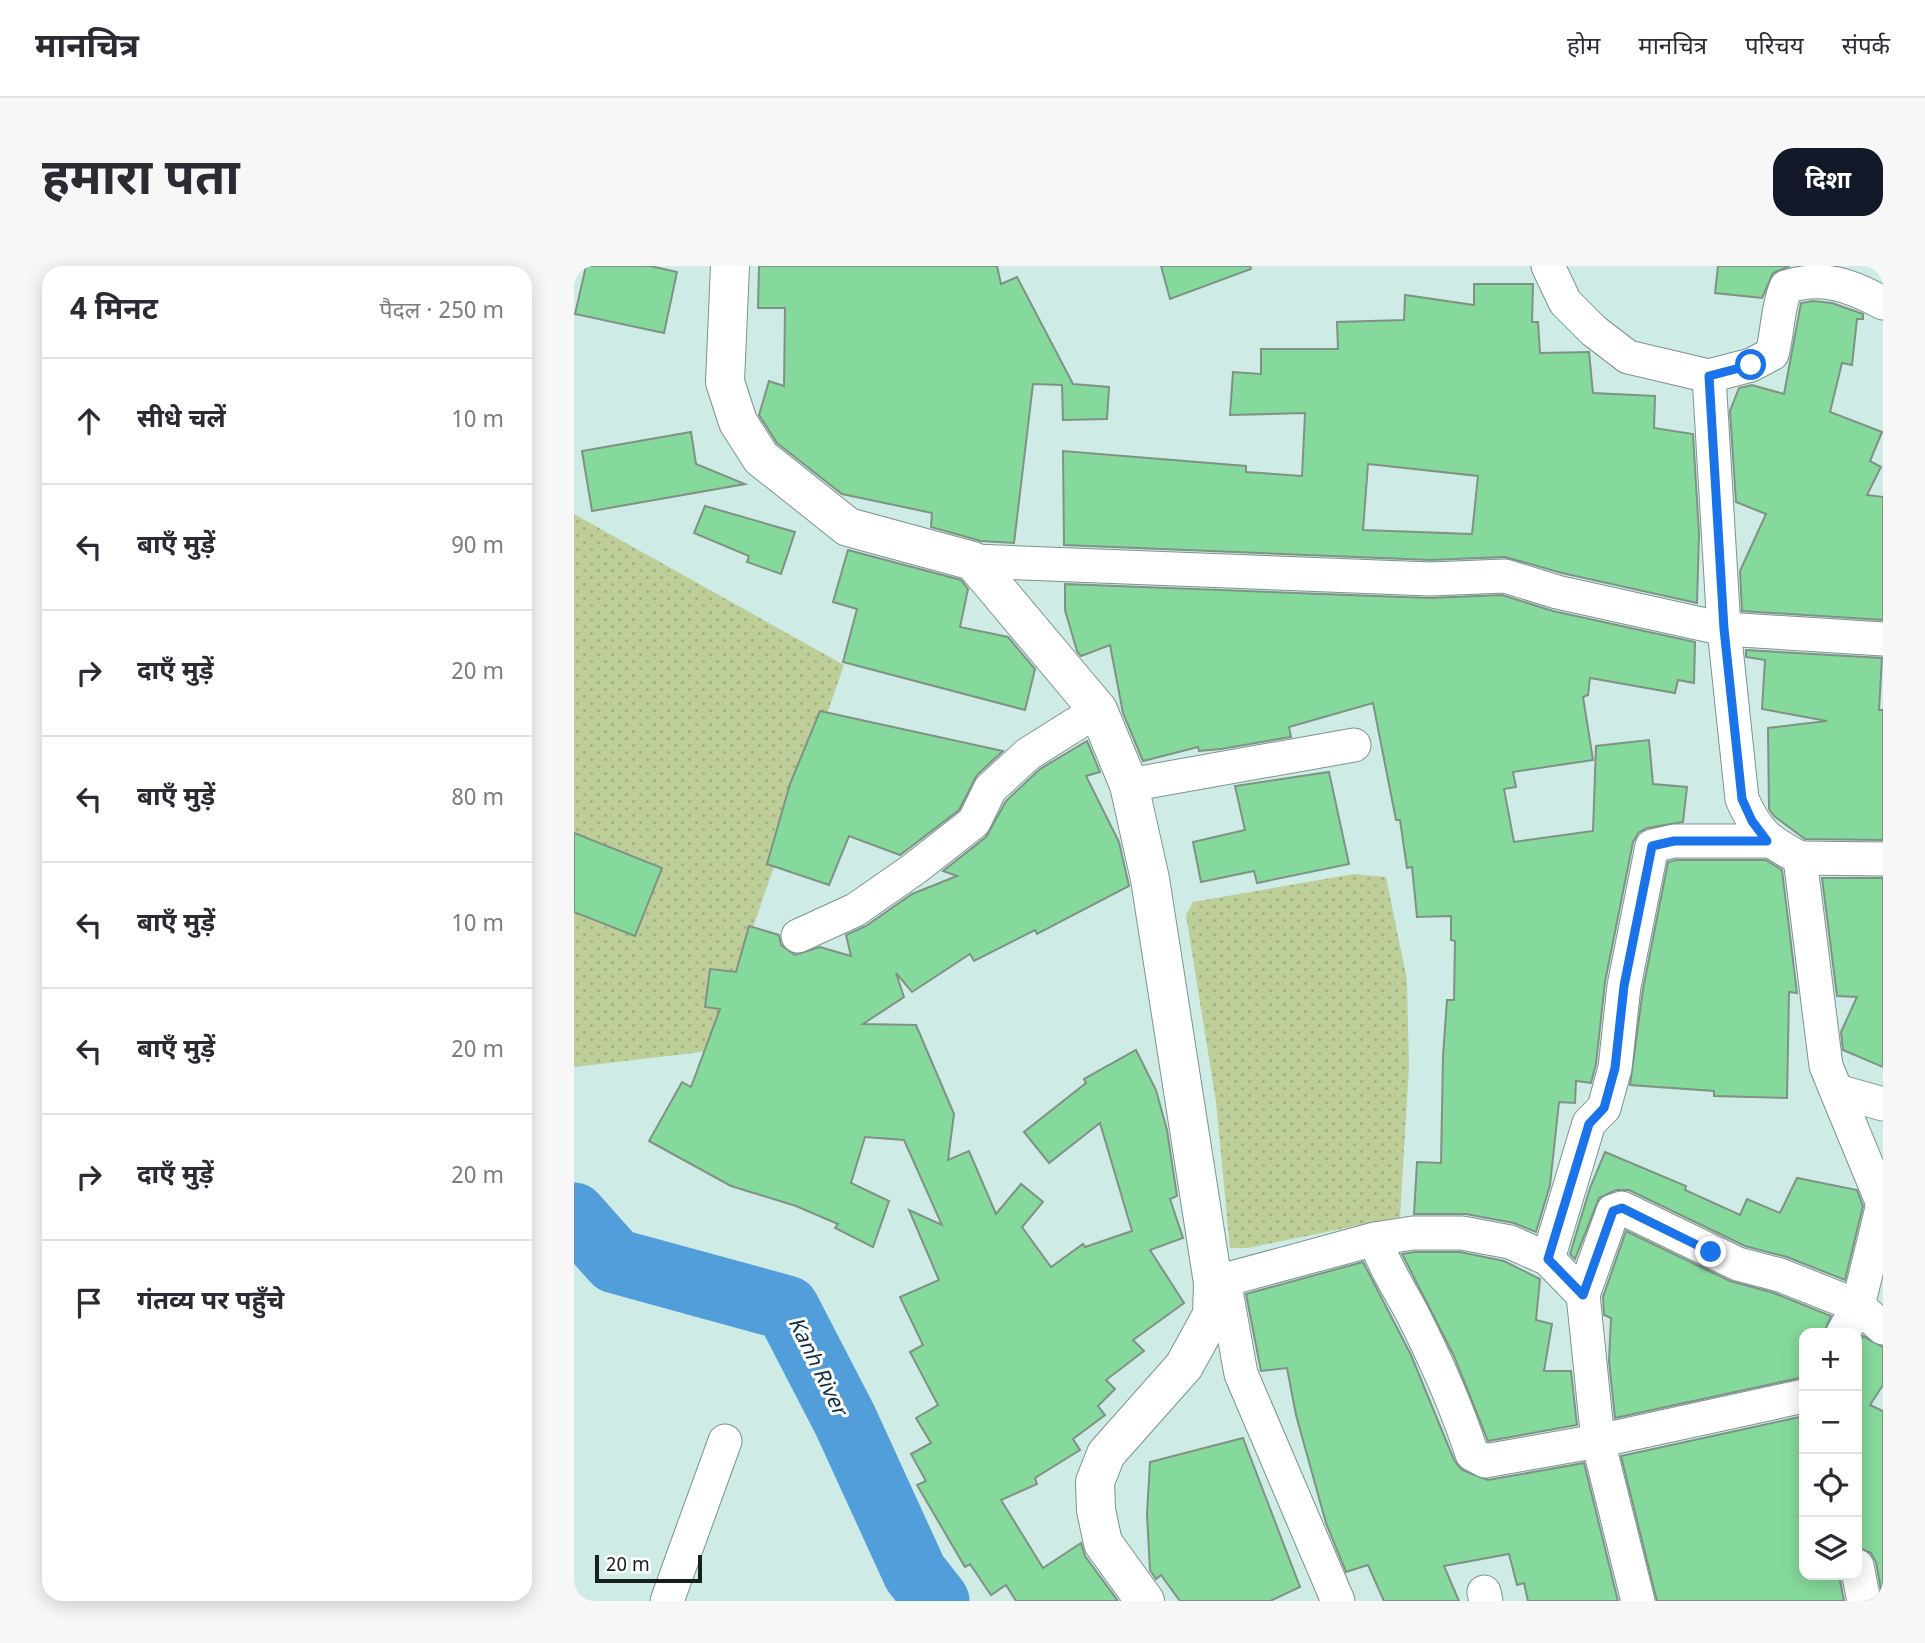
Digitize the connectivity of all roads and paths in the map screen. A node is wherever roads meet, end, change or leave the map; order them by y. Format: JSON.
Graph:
{"nodes":[{"id":1,"x":730,"y":266,"type":"edge"},
{"id":2,"x":1548,"y":266,"type":"edge"},
{"id":3,"x":1883,"y":303,"type":"edge"},
{"id":4,"x":1709,"y":376,"type":"junction"},
{"id":5,"x":973,"y":561,"type":"junction"},
{"id":6,"x":1724,"y":629,"type":"junction"},
{"id":7,"x":1883,"y":639,"type":"edge"},
{"id":8,"x":1098,"y":710,"type":"junction"},
{"id":9,"x":1354,"y":746,"type":"dead end"},
{"id":10,"x":1129,"y":785,"type":"junction"},
{"id":11,"x":1767,"y":841,"type":"junction"},
{"id":12,"x":1800,"y":858,"type":"junction"},
{"id":13,"x":1883,"y":859,"type":"edge"},
{"id":14,"x":798,"y":936,"type":"dead end"},
{"id":15,"x":1837,"y":1091,"type":"junction"},
{"id":16,"x":1883,"y":1104,"type":"edge"},
{"id":17,"x":1883,"y":1204,"type":"edge"},
{"id":18,"x":1375,"y":1239,"type":"junction"},
{"id":19,"x":1548,"y":1259,"type":"junction"},
{"id":20,"x":1219,"y":1282,"type":"junction"},
{"id":21,"x":1583,"y":1295,"type":"junction"},
{"id":22,"x":1851,"y":1320,"type":"edge"},
{"id":23,"x":1883,"y":1328,"type":"edge"},
{"id":24,"x":1799,"y":1397,"type":"edge"},
{"id":25,"x":725,"y":1441,"type":"dead end"},
{"id":26,"x":1598,"y":1441,"type":"junction"},
{"id":27,"x":1860,"y":1580,"type":"edge"},
{"id":28,"x":667,"y":1601,"type":"edge"},
{"id":29,"x":1145,"y":1601,"type":"edge"},
{"id":30,"x":1338,"y":1601,"type":"edge"},
{"id":31,"x":1638,"y":1601,"type":"edge"},
{"id":32,"x":1864,"y":1601,"type":"edge"}],
"edges":[{"from":1,"to":5,"type":"street"},
{"from":2,"to":4,"type":"street"},
{"from":3,"to":4,"type":"street"},
{"from":4,"to":6,"type":"street"},
{"from":5,"to":6,"type":"street"},
{"from":5,"to":8,"type":"street"},
{"from":6,"to":7,"type":"street"},
{"from":6,"to":11,"type":"street"},
{"from":8,"to":10,"type":"street"},
{"from":8,"to":14,"type":"street"},
{"from":9,"to":10,"type":"street"},
{"from":10,"to":20,"type":"street"},
{"from":11,"to":12,"type":"street"},
{"from":11,"to":19,"type":"street"},
{"from":12,"to":13,"type":"street"},
{"from":12,"to":15,"type":"street"},
{"from":15,"to":16,"type":"street"},
{"from":15,"to":17,"type":"street"},
{"from":17,"to":22,"type":"street"},
{"from":18,"to":19,"type":"street"},
{"from":18,"to":20,"type":"street"},
{"from":18,"to":26,"type":"street"},
{"from":19,"to":21,"type":"street"},
{"from":20,"to":29,"type":"street"},
{"from":20,"to":30,"type":"street"},
{"from":21,"to":22,"type":"street"},
{"from":21,"to":26,"type":"street"},
{"from":22,"to":23,"type":"street"},
{"from":24,"to":26,"type":"street"},
{"from":25,"to":28,"type":"street"},
{"from":26,"to":31,"type":"street"},
{"from":27,"to":32,"type":"street"}]}
